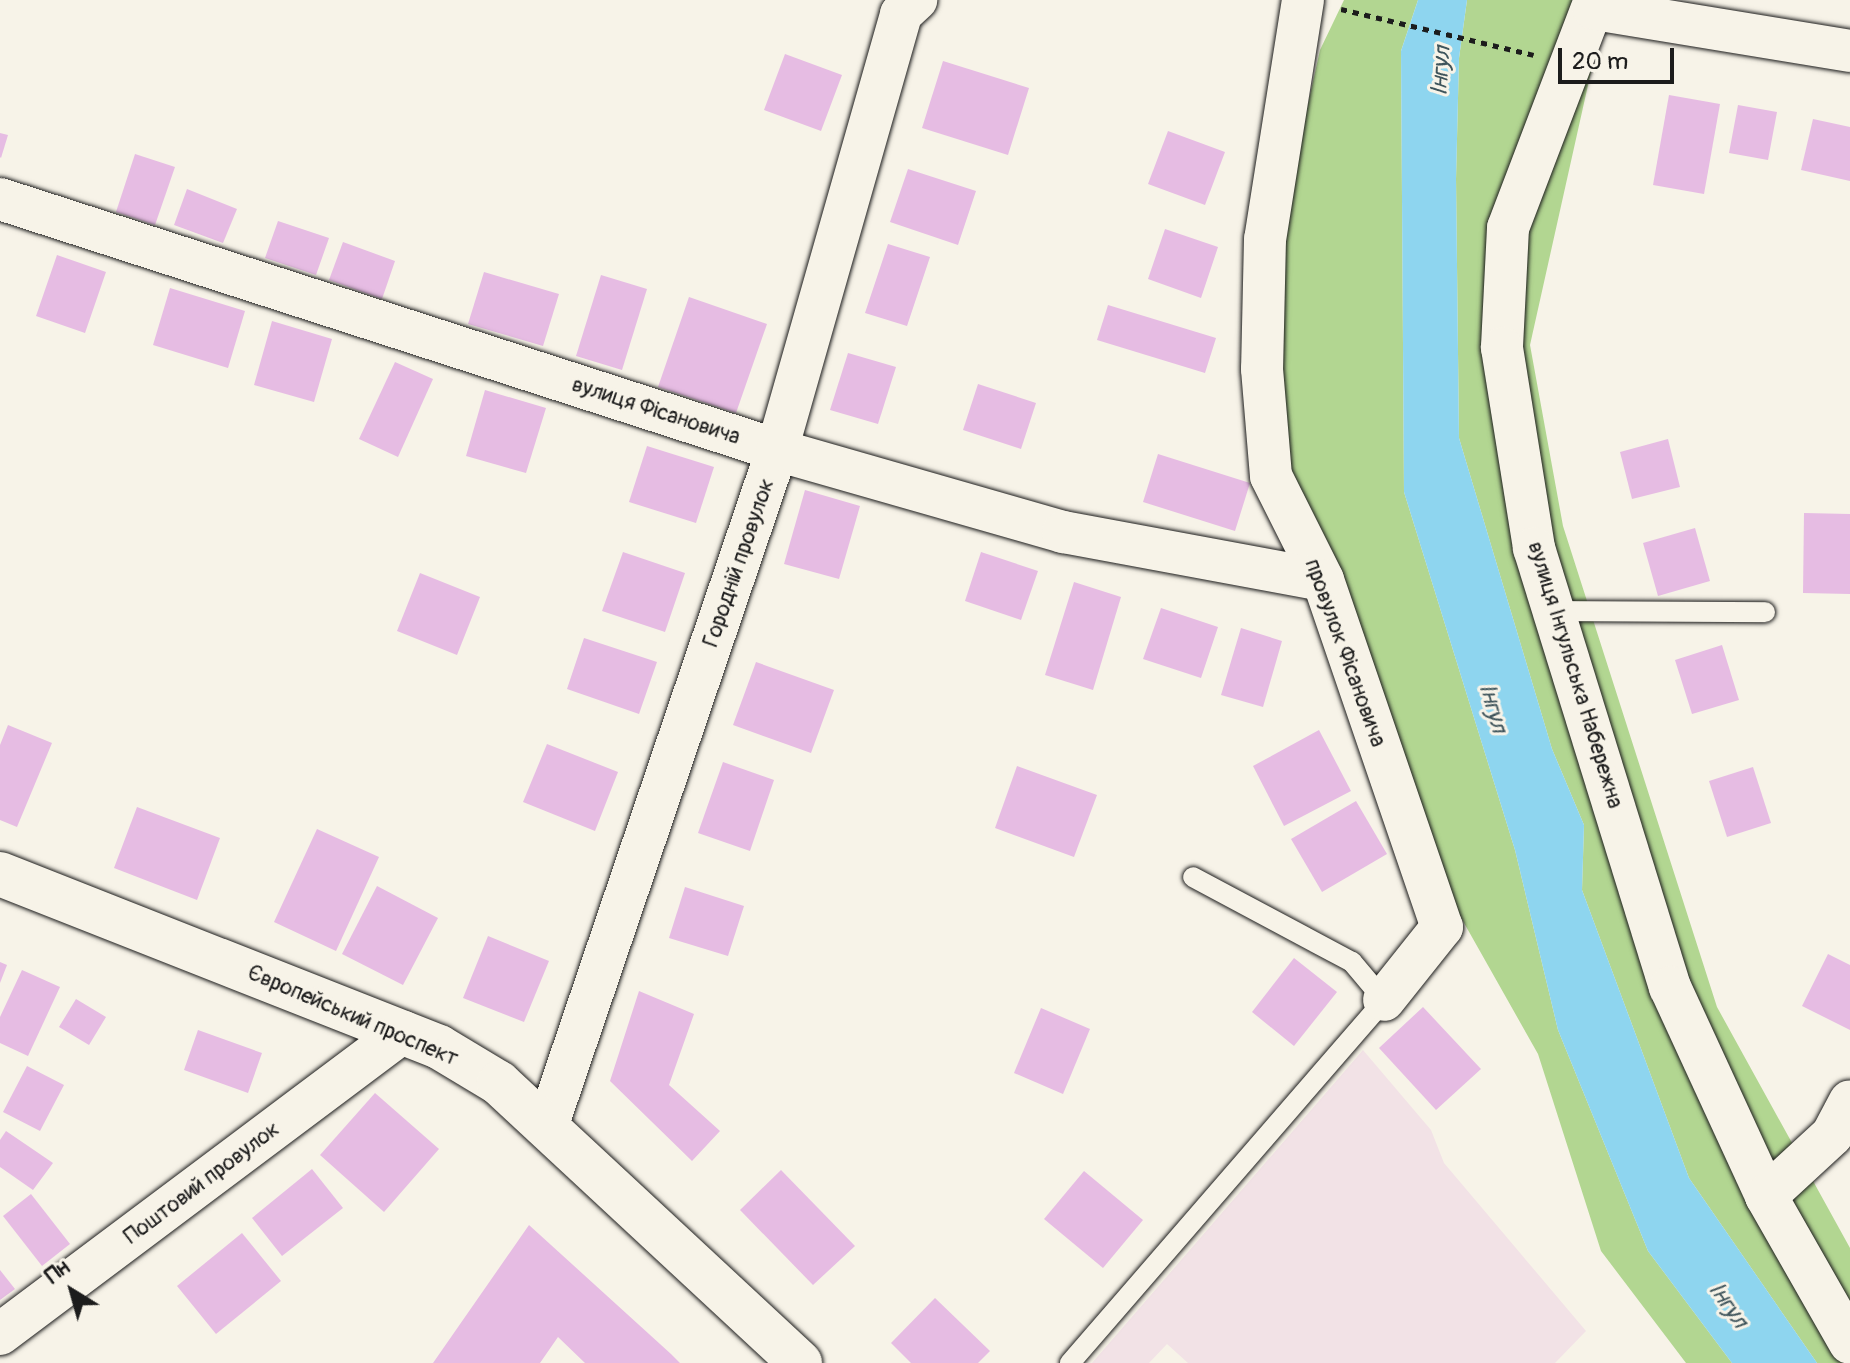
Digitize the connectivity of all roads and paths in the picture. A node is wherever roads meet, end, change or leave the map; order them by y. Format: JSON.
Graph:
{"nodes":[{"id":1,"x":916,"y":0,"type":"edge"},
{"id":2,"x":1303,"y":0,"type":"edge"},
{"id":3,"x":1595,"y":4,"type":"edge"},
{"id":4,"x":1361,"y":16,"type":"dead end"},
{"id":5,"x":1850,"y":51,"type":"edge"},
{"id":6,"x":1539,"y":56,"type":"dead end"},
{"id":7,"x":0,"y":199,"type":"edge"},
{"id":8,"x":777,"y":450,"type":"junction"},
{"id":9,"x":1323,"y":580,"type":"junction"},
{"id":10,"x":1554,"y":611,"type":"junction"},
{"id":11,"x":1765,"y":612,"type":"dead end"},
{"id":12,"x":0,"y":874,"type":"edge"},
{"id":13,"x":1193,"y":877,"type":"dead end"},
{"id":14,"x":1384,"y":1000,"type":"junction"},
{"id":15,"x":403,"y":1032,"type":"junction"},
{"id":16,"x":1850,"y":1101,"type":"edge"},
{"id":17,"x":548,"y":1124,"type":"junction"},
{"id":18,"x":1766,"y":1196,"type":"junction"},
{"id":19,"x":0,"y":1334,"type":"edge"},
{"id":20,"x":1850,"y":1343,"type":"edge"},
{"id":21,"x":800,"y":1363,"type":"edge"},
{"id":22,"x":1070,"y":1363,"type":"edge"}],
"edges":[{"from":1,"to":8,"type":"street","name":"Городній провулок"},
{"from":2,"to":9,"type":"street","name":"провулок Фісановича"},
{"from":3,"to":5,"type":"street"},
{"from":3,"to":10,"type":"street","name":"вулиця Інгульська Набережна"},
{"from":4,"to":6,"type":"path"},
{"from":7,"to":8,"type":"street","name":"вулиця Фісановича"},
{"from":8,"to":9,"type":"street","name":"вулиця Фісановича"},
{"from":8,"to":17,"type":"street","name":"Городній провулок"},
{"from":9,"to":14,"type":"street","name":"провулок Фісановича"},
{"from":10,"to":11,"type":"lane"},
{"from":10,"to":18,"type":"street","name":"вулиця Інгульська Набережна"},
{"from":12,"to":15,"type":"main road","name":"Європейський проспект"},
{"from":13,"to":14,"type":"lane"},
{"from":14,"to":22,"type":"lane"},
{"from":15,"to":17,"type":"main road","name":"Європейський проспект"},
{"from":15,"to":19,"type":"street","name":"Поштовий провулок"},
{"from":16,"to":18,"type":"street"},
{"from":17,"to":21,"type":"main road","name":"Європейський проспект"},
{"from":18,"to":20,"type":"street","name":"вулиця Інгульська Набережна"}]}
